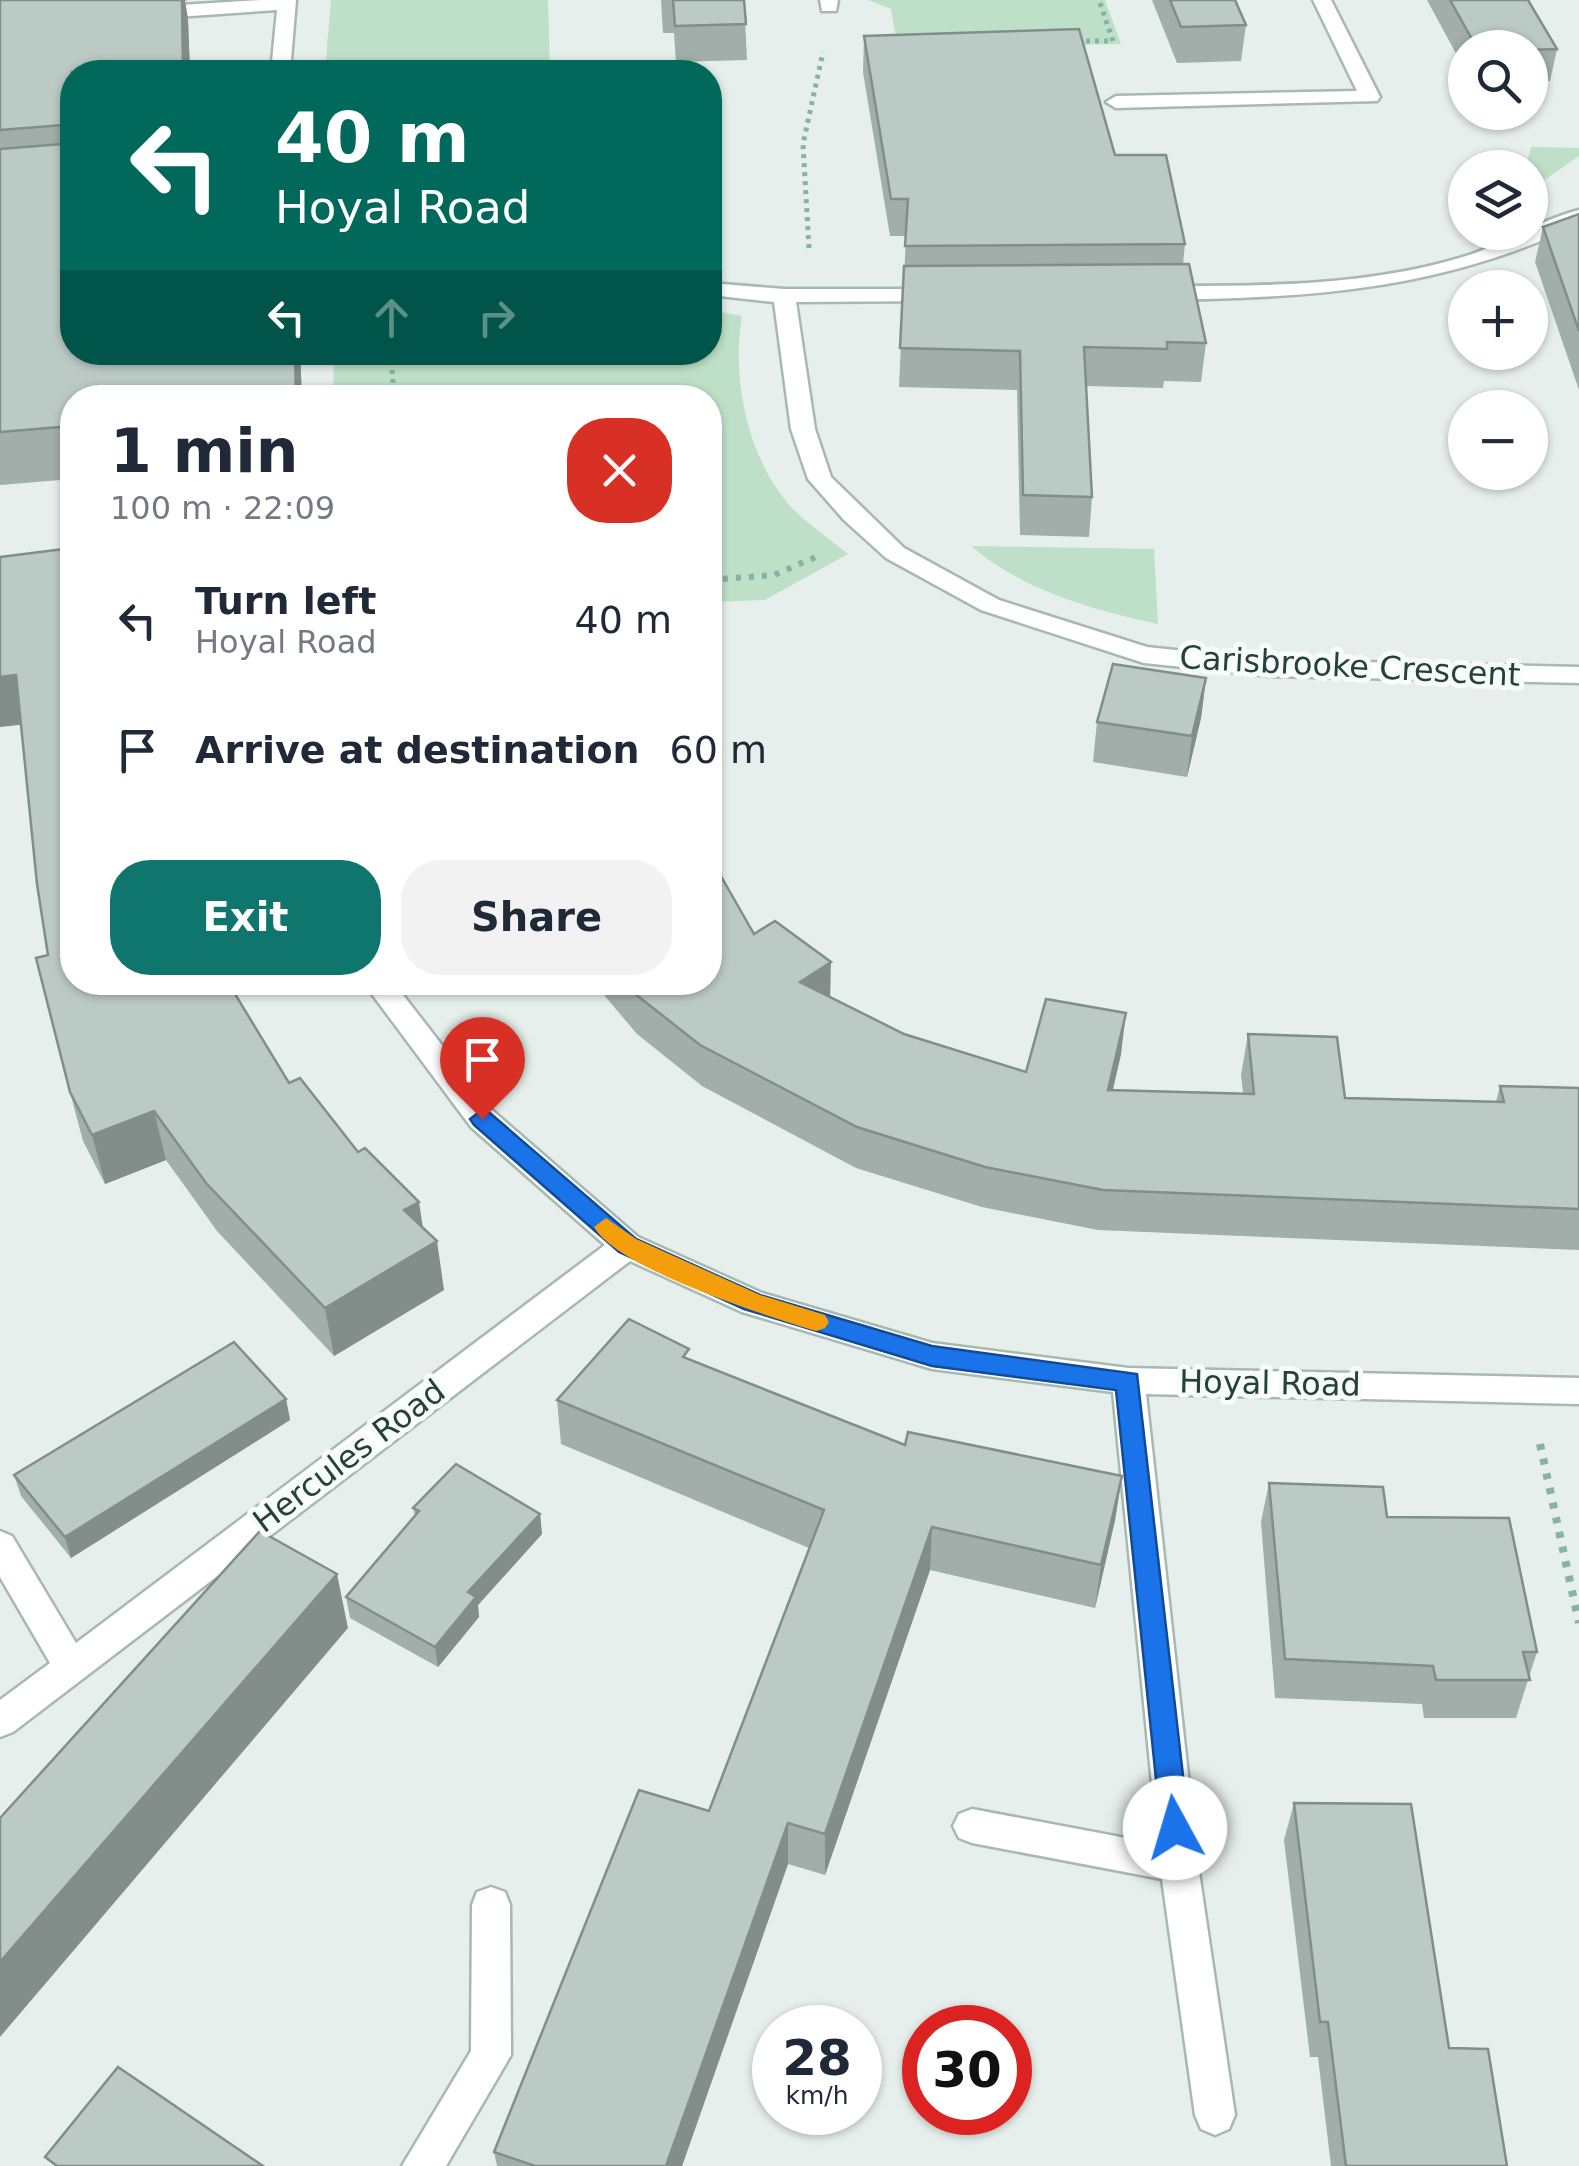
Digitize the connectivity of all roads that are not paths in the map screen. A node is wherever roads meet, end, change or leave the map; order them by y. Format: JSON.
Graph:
{"nodes":[{"id":1,"x":1322,"y":0,"type":"edge"},
{"id":2,"x":286,"y":2,"type":"edge"},
{"id":3,"x":134,"y":14,"type":"edge"},
{"id":4,"x":282,"y":60,"type":"edge"},
{"id":5,"x":1116,"y":102,"type":"dead end"},
{"id":6,"x":1579,"y":216,"type":"edge"},
{"id":7,"x":722,"y":290,"type":"edge"},
{"id":8,"x":1130,"y":293,"type":"edge"},
{"id":9,"x":970,"y":294,"type":"edge"},
{"id":10,"x":784,"y":296,"type":"junction"},
{"id":11,"x":1579,"y":676,"type":"edge"},
{"id":12,"x":387,"y":995,"type":"edge"},
{"id":13,"x":628,"y":1246,"type":"junction"},
{"id":14,"x":1128,"y":1381,"type":"junction"},
{"id":15,"x":1579,"y":1391,"type":"edge"},
{"id":16,"x":0,"y":1546,"type":"edge"},
{"id":17,"x":71,"y":1666,"type":"junction"},
{"id":18,"x":0,"y":1721,"type":"edge"},
{"id":19,"x":972,"y":1826,"type":"dead end"},
{"id":20,"x":1179,"y":1865,"type":"junction"},
{"id":21,"x":491,"y":1905,"type":"dead end"},
{"id":22,"x":1216,"y":2115,"type":"dead end"},
{"id":23,"x":423,"y":2166,"type":"edge"}],
"edges":[{"from":1,"to":5,"type":"street"},
{"from":2,"to":3,"type":"street"},
{"from":2,"to":4,"type":"street"},
{"from":6,"to":8,"type":"street"},
{"from":7,"to":10,"type":"street"},
{"from":9,"to":10,"type":"street"},
{"from":10,"to":11,"type":"street","name":"Carisbrooke Crescent"},
{"from":12,"to":13,"type":"street","name":"Hoyal Road"},
{"from":13,"to":14,"type":"street","name":"Hoyal Road"},
{"from":13,"to":17,"type":"street","name":"Hercules Road"},
{"from":14,"to":15,"type":"street","name":"Hoyal Road"},
{"from":14,"to":20,"type":"street"},
{"from":16,"to":17,"type":"street"},
{"from":17,"to":18,"type":"street","name":"Hercules Road"},
{"from":19,"to":20,"type":"street"},
{"from":20,"to":22,"type":"street"},
{"from":21,"to":23,"type":"street"}]}
